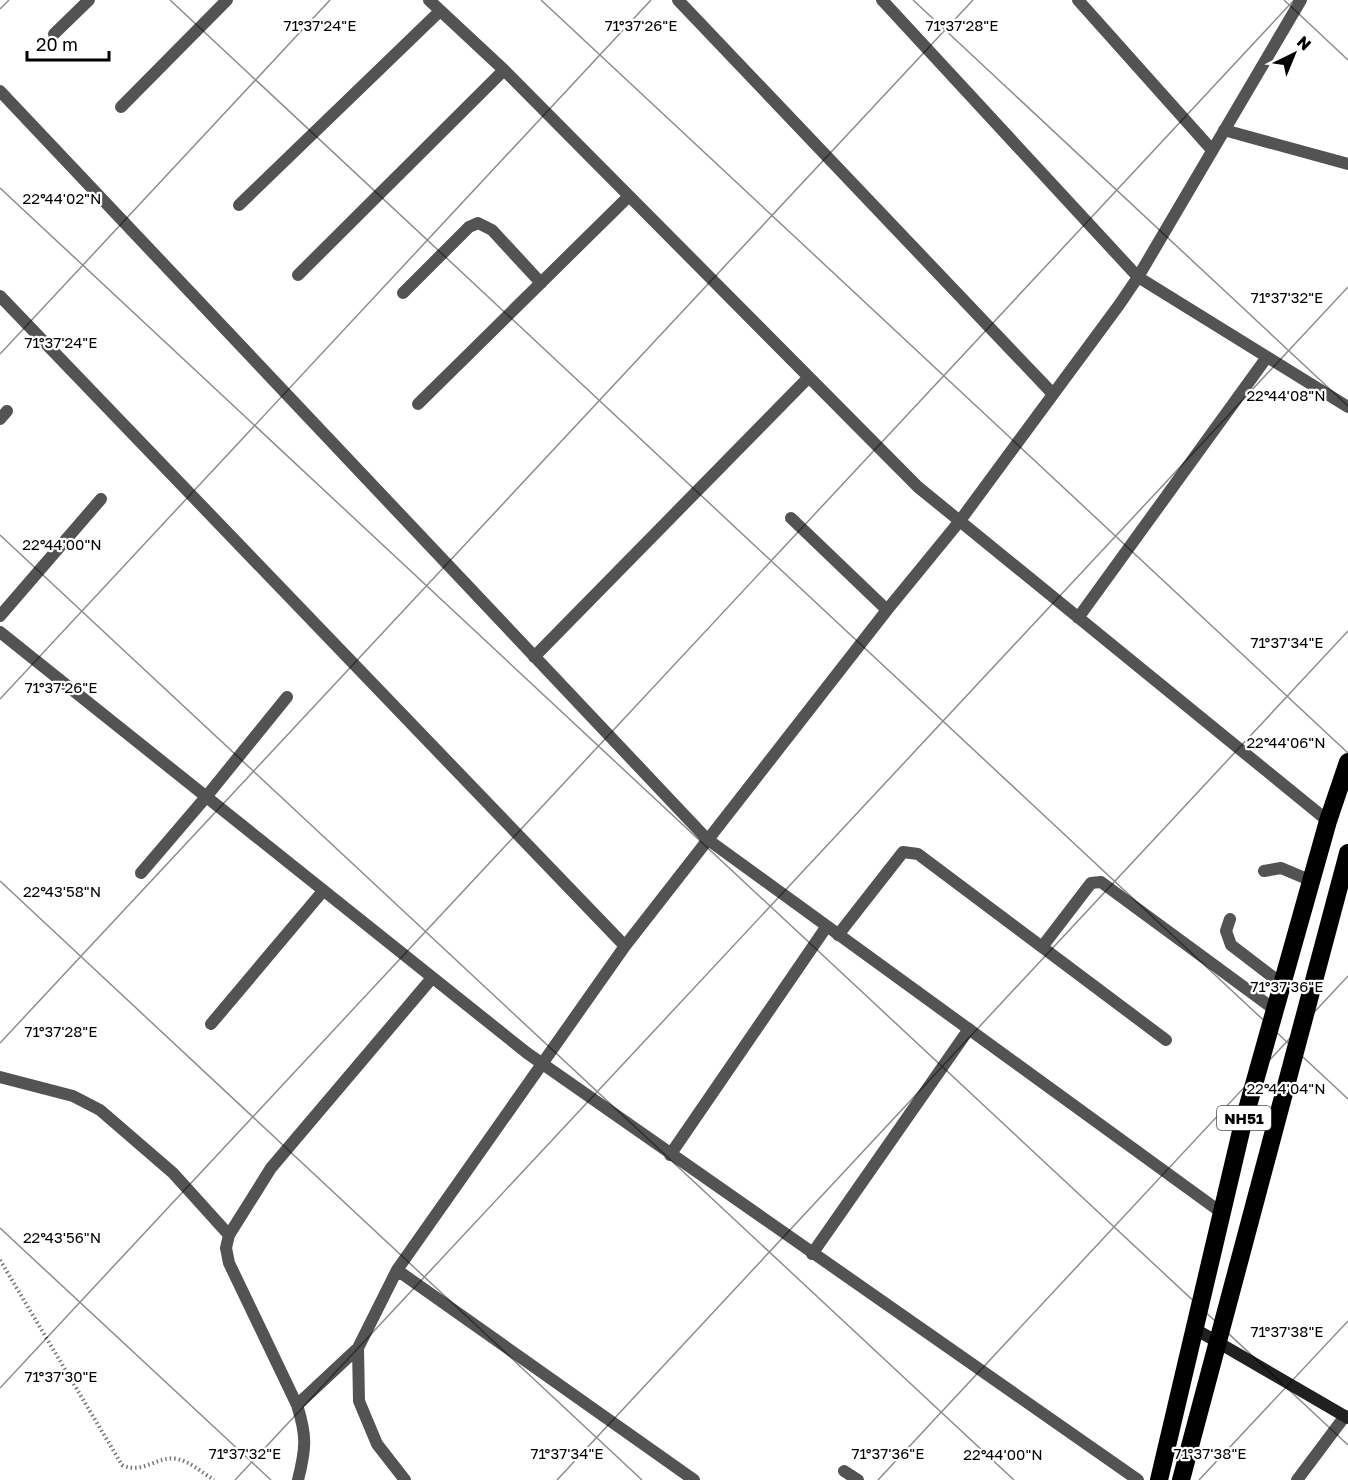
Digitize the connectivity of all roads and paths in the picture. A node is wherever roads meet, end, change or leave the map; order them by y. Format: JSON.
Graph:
{"nodes":[{"id":1,"x":89,"y":0,"type":"edge"},
{"id":2,"x":227,"y":0,"type":"edge"},
{"id":3,"x":429,"y":0,"type":"edge"},
{"id":4,"x":678,"y":0,"type":"edge"},
{"id":5,"x":882,"y":0,"type":"edge"},
{"id":6,"x":1078,"y":0,"type":"edge"},
{"id":7,"x":1297,"y":2,"type":"edge"},
{"id":8,"x":440,"y":11,"type":"junction"},
{"id":9,"x":54,"y":34,"type":"dead end"},
{"id":10,"x":504,"y":70,"type":"junction"},
{"id":11,"x":0,"y":91,"type":"edge"},
{"id":12,"x":121,"y":107,"type":"dead end"},
{"id":13,"x":1224,"y":130,"type":"junction"},
{"id":14,"x":1212,"y":150,"type":"junction"},
{"id":15,"x":1348,"y":164,"type":"edge"},
{"id":16,"x":629,"y":196,"type":"junction"},
{"id":17,"x":239,"y":205,"type":"dead end"},
{"id":18,"x":298,"y":275,"type":"dead end"},
{"id":19,"x":1138,"y":277,"type":"junction"},
{"id":20,"x":541,"y":283,"type":"junction"},
{"id":21,"x":404,"y":293,"type":"dead end"},
{"id":22,"x":0,"y":296,"type":"edge"},
{"id":23,"x":1267,"y":357,"type":"junction"},
{"id":24,"x":809,"y":377,"type":"junction"},
{"id":25,"x":1053,"y":394,"type":"junction"},
{"id":26,"x":418,"y":404,"type":"dead end"},
{"id":27,"x":1348,"y":407,"type":"edge"},
{"id":28,"x":101,"y":499,"type":"dead end"},
{"id":29,"x":791,"y":518,"type":"dead end"},
{"id":30,"x":959,"y":522,"type":"junction"},
{"id":31,"x":887,"y":610,"type":"junction"},
{"id":32,"x":0,"y":616,"type":"edge"},
{"id":33,"x":1078,"y":618,"type":"junction"},
{"id":34,"x":0,"y":632,"type":"edge"},
{"id":35,"x":534,"y":657,"type":"junction"},
{"id":36,"x":287,"y":697,"type":"dead end"},
{"id":37,"x":1348,"y":762,"type":"edge"},
{"id":38,"x":206,"y":797,"type":"junction"},
{"id":39,"x":1328,"y":821,"type":"junction"},
{"id":40,"x":708,"y":839,"type":"junction"},
{"id":41,"x":1348,"y":853,"type":"edge"},
{"id":42,"x":1264,"y":871,"type":"dead end"},
{"id":43,"x":141,"y":873,"type":"dead end"},
{"id":44,"x":1312,"y":881,"type":"junction"},
{"id":45,"x":323,"y":891,"type":"junction"},
{"id":46,"x":1230,"y":919,"type":"dead end"},
{"id":47,"x":827,"y":926,"type":"junction"},
{"id":48,"x":838,"y":934,"type":"junction"},
{"id":49,"x":625,"y":946,"type":"junction"},
{"id":50,"x":1042,"y":947,"type":"junction"},
{"id":51,"x":432,"y":978,"type":"junction"},
{"id":52,"x":1282,"y":984,"type":"junction"},
{"id":53,"x":1275,"y":1010,"type":"junction"},
{"id":54,"x":211,"y":1024,"type":"dead end"},
{"id":55,"x":969,"y":1029,"type":"junction"},
{"id":56,"x":1166,"y":1040,"type":"dead end"},
{"id":57,"x":542,"y":1064,"type":"junction"},
{"id":58,"x":0,"y":1077,"type":"edge"},
{"id":59,"x":670,"y":1155,"type":"junction"},
{"id":60,"x":1222,"y":1213,"type":"junction"},
{"id":61,"x":229,"y":1235,"type":"junction"},
{"id":62,"x":812,"y":1254,"type":"junction"},
{"id":63,"x":0,"y":1260,"type":"edge"},
{"id":64,"x":397,"y":1270,"type":"junction"},
{"id":65,"x":1195,"y":1329,"type":"junction"},
{"id":66,"x":1218,"y":1341,"type":"junction"},
{"id":67,"x":358,"y":1348,"type":"junction"},
{"id":68,"x":297,"y":1404,"type":"junction"},
{"id":69,"x":1347,"y":1416,"type":"edge"},
{"id":70,"x":844,"y":1471,"type":"dead end"},
{"id":71,"x":214,"y":1480,"type":"edge"},
{"id":72,"x":298,"y":1480,"type":"edge"},
{"id":73,"x":405,"y":1480,"type":"edge"},
{"id":74,"x":694,"y":1480,"type":"edge"},
{"id":75,"x":858,"y":1480,"type":"edge"},
{"id":76,"x":1138,"y":1480,"type":"edge"},
{"id":77,"x":1159,"y":1480,"type":"edge"},
{"id":78,"x":1181,"y":1480,"type":"edge"},
{"id":79,"x":1297,"y":1480,"type":"edge"}],
"edges":[{"from":1,"to":9,"type":"street"},
{"from":2,"to":12,"type":"street"},
{"from":3,"to":8,"type":"street"},
{"from":4,"to":25,"type":"street"},
{"from":5,"to":19,"type":"street"},
{"from":6,"to":14,"type":"street"},
{"from":7,"to":13,"type":"street"},
{"from":8,"to":10,"type":"street"},
{"from":8,"to":17,"type":"street"},
{"from":10,"to":16,"type":"street"},
{"from":10,"to":18,"type":"street"},
{"from":11,"to":35,"type":"street"},
{"from":13,"to":14,"type":"street"},
{"from":13,"to":15,"type":"street"},
{"from":14,"to":19,"type":"street"},
{"from":16,"to":20,"type":"street"},
{"from":16,"to":24,"type":"street"},
{"from":19,"to":23,"type":"street"},
{"from":19,"to":25,"type":"street"},
{"from":20,"to":21,"type":"street"},
{"from":20,"to":26,"type":"street"},
{"from":22,"to":49,"type":"street"},
{"from":23,"to":27,"type":"street"},
{"from":23,"to":33,"type":"street"},
{"from":24,"to":30,"type":"street"},
{"from":24,"to":35,"type":"street"},
{"from":25,"to":30,"type":"street"},
{"from":28,"to":32,"type":"street"},
{"from":29,"to":31,"type":"street"},
{"from":30,"to":31,"type":"street"},
{"from":30,"to":33,"type":"street"},
{"from":31,"to":40,"type":"street"},
{"from":33,"to":39,"type":"street"},
{"from":34,"to":38,"type":"street"},
{"from":35,"to":40,"type":"street"},
{"from":36,"to":38,"type":"street"},
{"from":37,"to":39,"type":"highway","number":"NH51"},
{"from":38,"to":43,"type":"street"},
{"from":38,"to":45,"type":"street"},
{"from":39,"to":44,"type":"highway","number":"NH51"},
{"from":40,"to":47,"type":"street"},
{"from":40,"to":49,"type":"street"},
{"from":41,"to":66,"type":"highway","number":"NH51"},
{"from":42,"to":44,"type":"street"},
{"from":44,"to":52,"type":"highway","number":"NH51"},
{"from":45,"to":51,"type":"street"},
{"from":45,"to":54,"type":"street"},
{"from":46,"to":52,"type":"street"},
{"from":47,"to":48,"type":"street"},
{"from":47,"to":59,"type":"street"},
{"from":48,"to":50,"type":"street"},
{"from":48,"to":55,"type":"street"},
{"from":49,"to":57,"type":"street"},
{"from":50,"to":53,"type":"street"},
{"from":50,"to":56,"type":"street"},
{"from":51,"to":57,"type":"street"},
{"from":51,"to":61,"type":"street"},
{"from":52,"to":53,"type":"highway","number":"NH51"},
{"from":53,"to":60,"type":"highway","number":"NH51"},
{"from":55,"to":60,"type":"street"},
{"from":55,"to":62,"type":"street"},
{"from":57,"to":59,"type":"street"},
{"from":57,"to":64,"type":"street"},
{"from":58,"to":61,"type":"street"},
{"from":59,"to":62,"type":"street"},
{"from":60,"to":65,"type":"highway","number":"NH51"},
{"from":61,"to":68,"type":"street"},
{"from":62,"to":76,"type":"street"},
{"from":63,"to":71,"type":"path"},
{"from":64,"to":67,"type":"street"},
{"from":64,"to":74,"type":"street"},
{"from":65,"to":66,"type":"main road"},
{"from":65,"to":77,"type":"highway","number":"NH51"},
{"from":66,"to":69,"type":"main road"},
{"from":66,"to":78,"type":"highway","number":"NH51"},
{"from":67,"to":68,"type":"street"},
{"from":67,"to":73,"type":"street"},
{"from":68,"to":72,"type":"street"},
{"from":69,"to":79,"type":"street"},
{"from":70,"to":75,"type":"street"}]}
